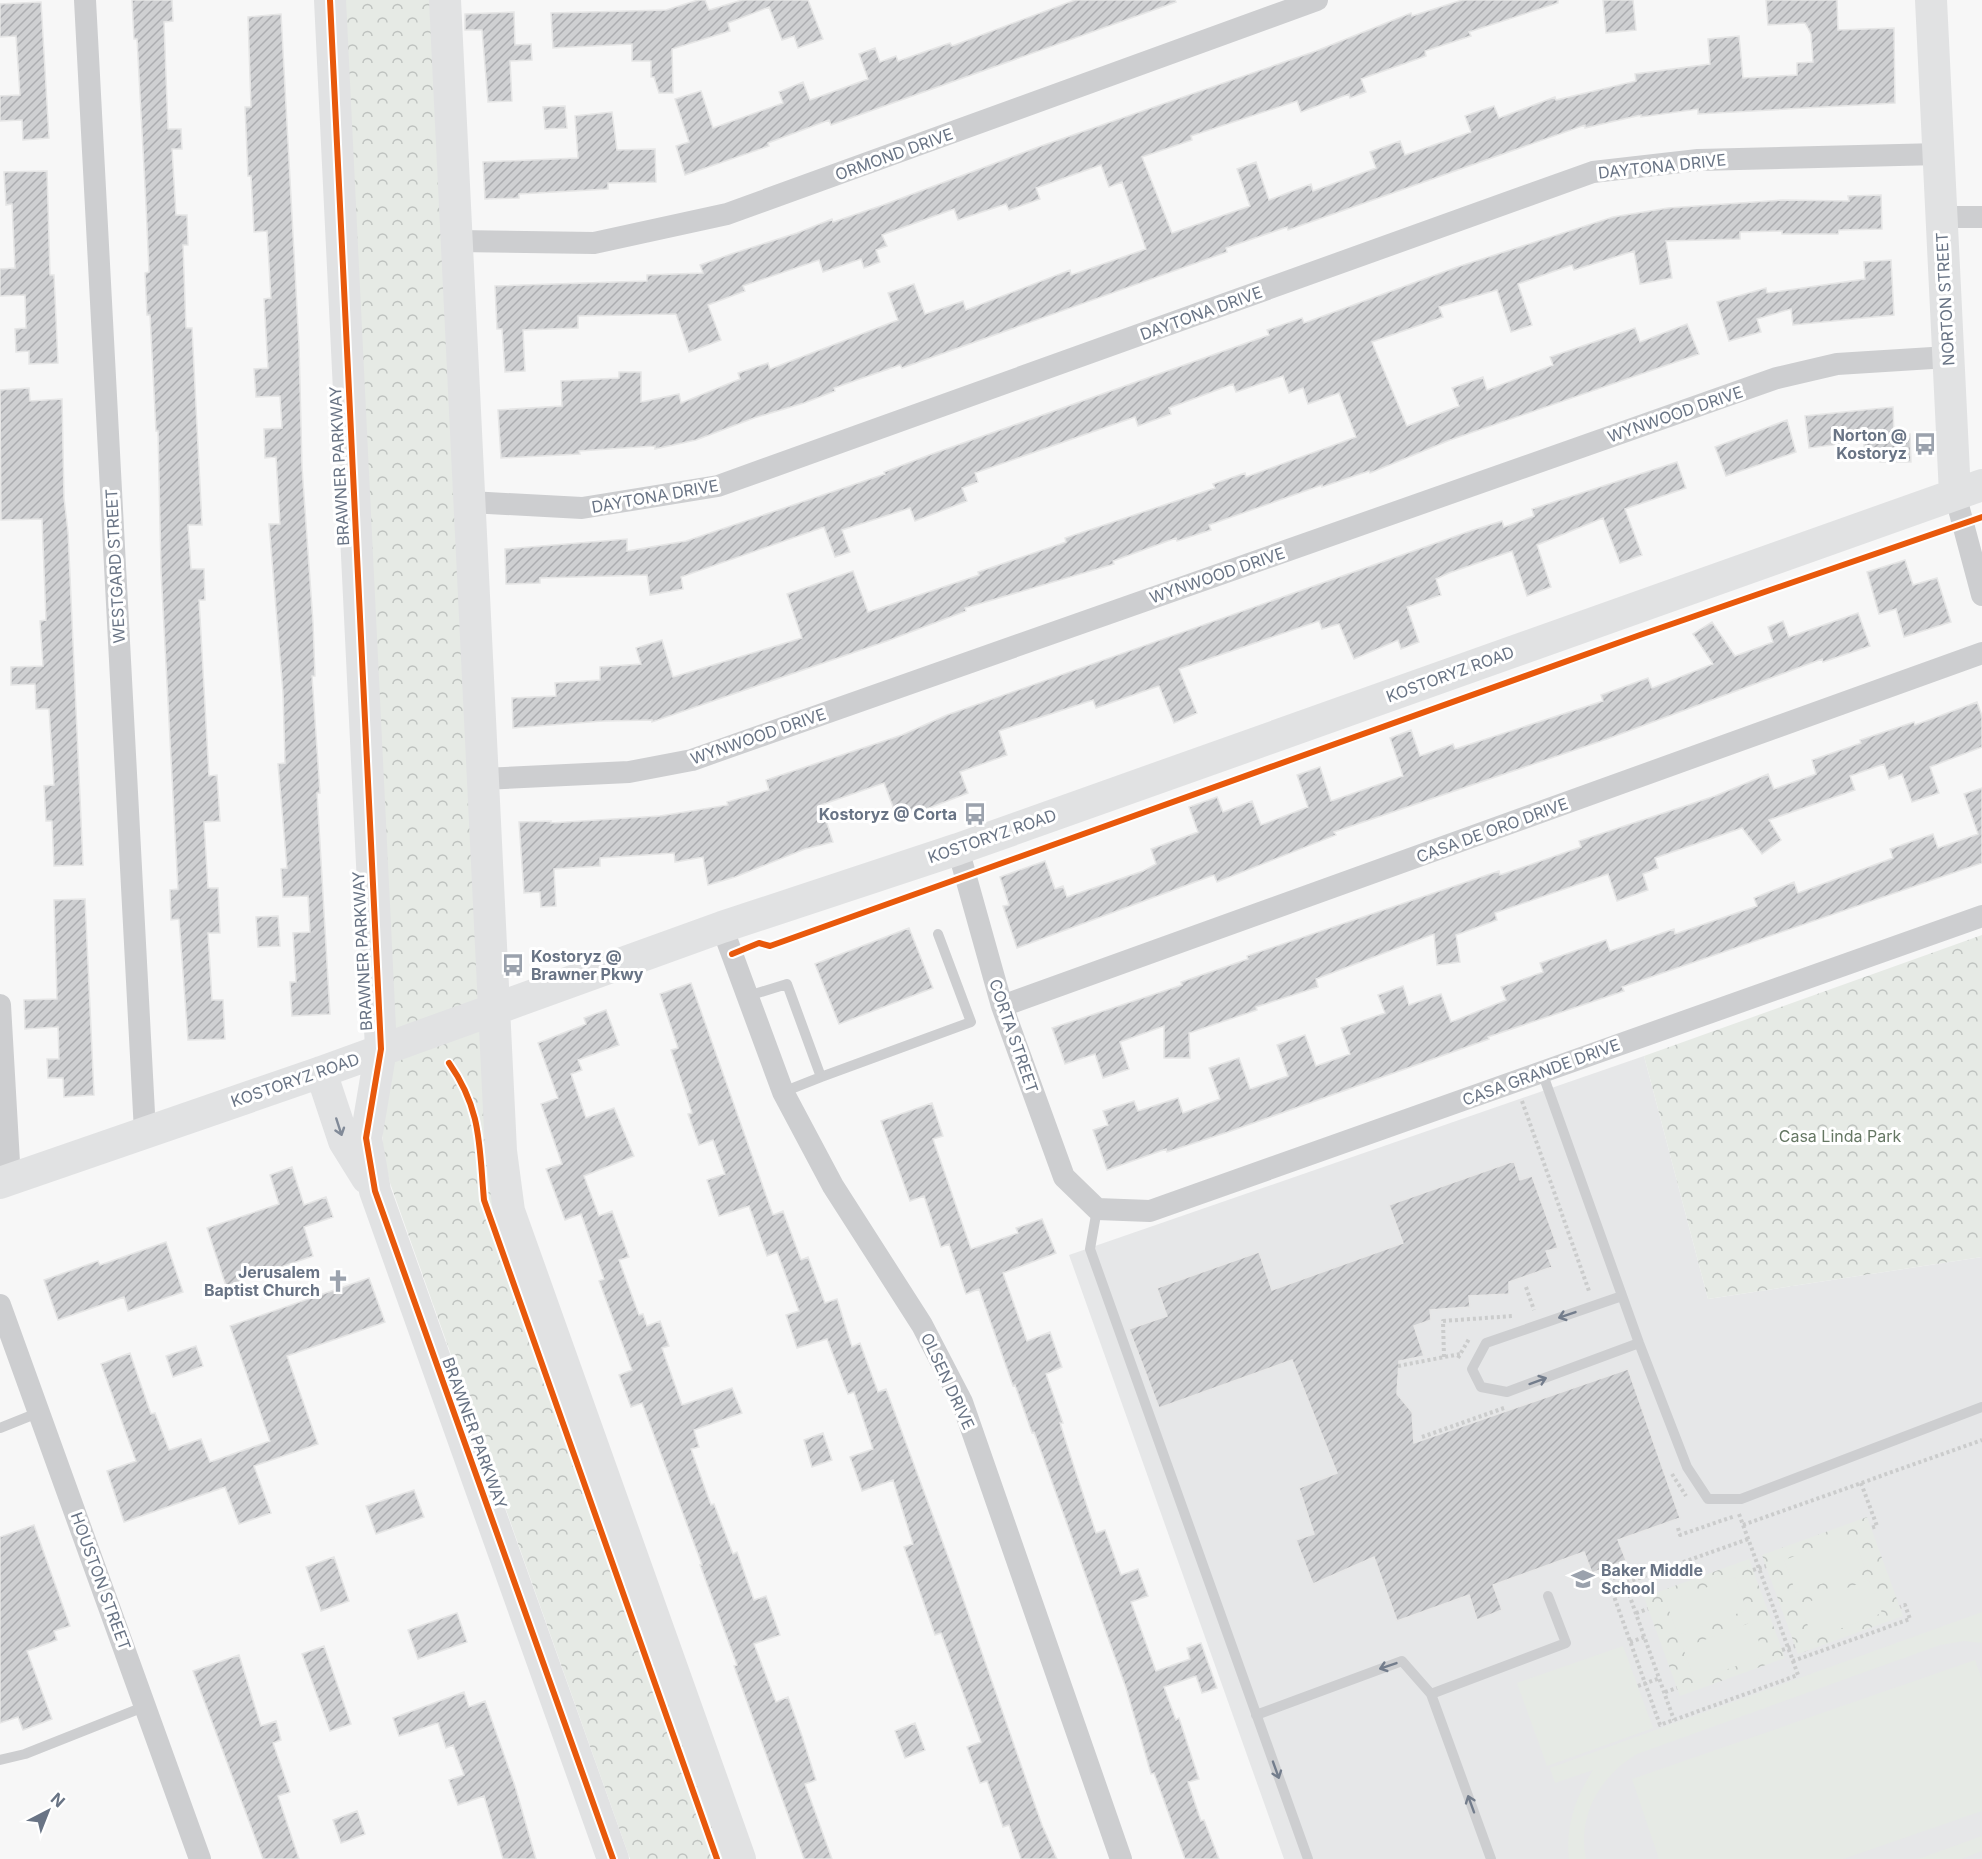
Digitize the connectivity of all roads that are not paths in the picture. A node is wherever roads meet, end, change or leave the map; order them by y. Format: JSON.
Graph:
{"nodes":[{"id":1,"x":85,"y":0,"type":"edge"},
{"id":2,"x":330,"y":0,"type":"edge"},
{"id":3,"x":445,"y":0,"type":"edge"},
{"id":4,"x":1317,"y":0,"type":"edge"},
{"id":5,"x":1931,"y":0,"type":"edge"},
{"id":6,"x":1938,"y":154,"type":"junction"},
{"id":7,"x":1941,"y":217,"type":"junction"},
{"id":8,"x":1982,"y":217,"type":"edge"},
{"id":9,"x":457,"y":241,"type":"junction"},
{"id":10,"x":1948,"y":357,"type":"junction"},
{"id":11,"x":1969,"y":489,"type":"edge"},
{"id":12,"x":470,"y":502,"type":"junction"},
{"id":13,"x":1982,"y":595,"type":"edge"},
{"id":14,"x":1982,"y":653,"type":"edge"},
{"id":15,"x":483,"y":779,"type":"junction"},
{"id":16,"x":958,"y":849,"type":"junction"},
{"id":17,"x":1982,"y":916,"type":"edge"},
{"id":18,"x":722,"y":927,"type":"junction"},
{"id":19,"x":938,"y":934,"type":"dead end"},
{"id":20,"x":748,"y":996,"type":"junction"},
{"id":21,"x":0,"y":1005,"type":"edge"},
{"id":22,"x":1002,"y":1006,"type":"junction"},
{"id":23,"x":494,"y":1007,"type":"junction"},
{"id":24,"x":381,"y":1049,"type":"junction"},
{"id":25,"x":321,"y":1072,"type":"junction"},
{"id":26,"x":1542,"y":1072,"type":"junction"},
{"id":27,"x":821,"y":1077,"type":"junction"},
{"id":28,"x":2,"y":1088,"type":"edge"},
{"id":29,"x":783,"y":1092,"type":"junction"},
{"id":30,"x":145,"y":1132,"type":"junction"},
{"id":31,"x":5,"y":1181,"type":"edge"},
{"id":32,"x":375,"y":1191,"type":"junction"},
{"id":33,"x":1097,"y":1209,"type":"junction"},
{"id":34,"x":1622,"y":1296,"type":"junction"},
{"id":35,"x":0,"y":1305,"type":"edge"},
{"id":36,"x":1639,"y":1343,"type":"junction"},
{"id":37,"x":1982,"y":1407,"type":"edge"},
{"id":38,"x":40,"y":1412,"type":"junction"},
{"id":39,"x":0,"y":1428,"type":"edge"},
{"id":40,"x":1548,"y":1596,"type":"dead end"},
{"id":41,"x":1431,"y":1694,"type":"junction"},
{"id":42,"x":146,"y":1706,"type":"junction"},
{"id":43,"x":1256,"y":1714,"type":"junction"},
{"id":44,"x":0,"y":1760,"type":"edge"},
{"id":45,"x":200,"y":1859,"type":"edge"},
{"id":46,"x":613,"y":1859,"type":"edge"},
{"id":47,"x":740,"y":1859,"type":"edge"},
{"id":48,"x":1121,"y":1859,"type":"edge"},
{"id":49,"x":1308,"y":1859,"type":"edge"},
{"id":50,"x":1491,"y":1859,"type":"edge"}],
"edges":[{"from":1,"to":30,"type":"street","name":"WESTGARD STREET"},
{"from":2,"to":24,"type":"street","name":"BRAWNER PARKWAY"},
{"from":3,"to":9,"type":"street"},
{"from":4,"to":9,"type":"street","name":"ORMOND DRIVE"},
{"from":5,"to":6,"type":"street","name":"NORTON STREET"},
{"from":6,"to":7,"type":"street","name":"NORTON STREET"},
{"from":6,"to":12,"type":"street","name":"DAYTONA DRIVE"},
{"from":7,"to":8,"type":"street"},
{"from":7,"to":10,"type":"street","name":"NORTON STREET"},
{"from":9,"to":12,"type":"street"},
{"from":10,"to":11,"type":"street","name":"NORTON STREET"},
{"from":10,"to":15,"type":"street","name":"WYNWOOD DRIVE"},
{"from":11,"to":13,"type":"street","name":"NORTON STREET"},
{"from":11,"to":16,"type":"street","name":"KOSTORYZ ROAD"},
{"from":12,"to":15,"type":"street"},
{"from":14,"to":22,"type":"street","name":"CASA DE ORO DRIVE"},
{"from":15,"to":23,"type":"street"},
{"from":16,"to":18,"type":"street","name":"KOSTORYZ ROAD"},
{"from":16,"to":22,"type":"street","name":"CORTA STREET"},
{"from":17,"to":26,"type":"street","name":"CASA GRANDE DRIVE"},
{"from":18,"to":20,"type":"street","name":"OLSEN DRIVE"},
{"from":18,"to":23,"type":"street","name":"KOSTORYZ ROAD"},
{"from":19,"to":27,"type":"lane"},
{"from":20,"to":27,"type":"lane"},
{"from":20,"to":29,"type":"street","name":"OLSEN DRIVE"},
{"from":21,"to":28,"type":"street"},
{"from":22,"to":33,"type":"street","name":"CORTA STREET"},
{"from":23,"to":24,"type":"street","name":"KOSTORYZ ROAD"},
{"from":23,"to":47,"type":"street"},
{"from":24,"to":25,"type":"street","name":"KOSTORYZ ROAD"},
{"from":24,"to":32,"type":"street","name":"BRAWNER PARKWAY"},
{"from":25,"to":30,"type":"street","name":"KOSTORYZ ROAD"},
{"from":25,"to":32,"type":"street","one_way":true},
{"from":26,"to":33,"type":"street","name":"CASA GRANDE DRIVE"},
{"from":26,"to":34,"type":"lane"},
{"from":27,"to":29,"type":"lane"},
{"from":28,"to":31,"type":"street"},
{"from":29,"to":48,"type":"street","name":"OLSEN DRIVE"},
{"from":30,"to":31,"type":"street","name":"KOSTORYZ ROAD"},
{"from":32,"to":46,"type":"street","name":"BRAWNER PARKWAY"},
{"from":33,"to":43,"type":"lane"},
{"from":34,"to":36,"type":"lane"},
{"from":34,"to":36,"type":"lane","one_way":true},
{"from":35,"to":38,"type":"street","name":"HOUSTON STREET"},
{"from":36,"to":37,"type":"lane"},
{"from":38,"to":39,"type":"lane"},
{"from":38,"to":42,"type":"street","name":"HOUSTON STREET"},
{"from":40,"to":41,"type":"lane"},
{"from":41,"to":43,"type":"lane","one_way":true},
{"from":50,"to":41,"type":"lane","one_way":true},
{"from":42,"to":44,"type":"lane"},
{"from":42,"to":45,"type":"street","name":"HOUSTON STREET"},
{"from":43,"to":49,"type":"lane","one_way":true}]}
